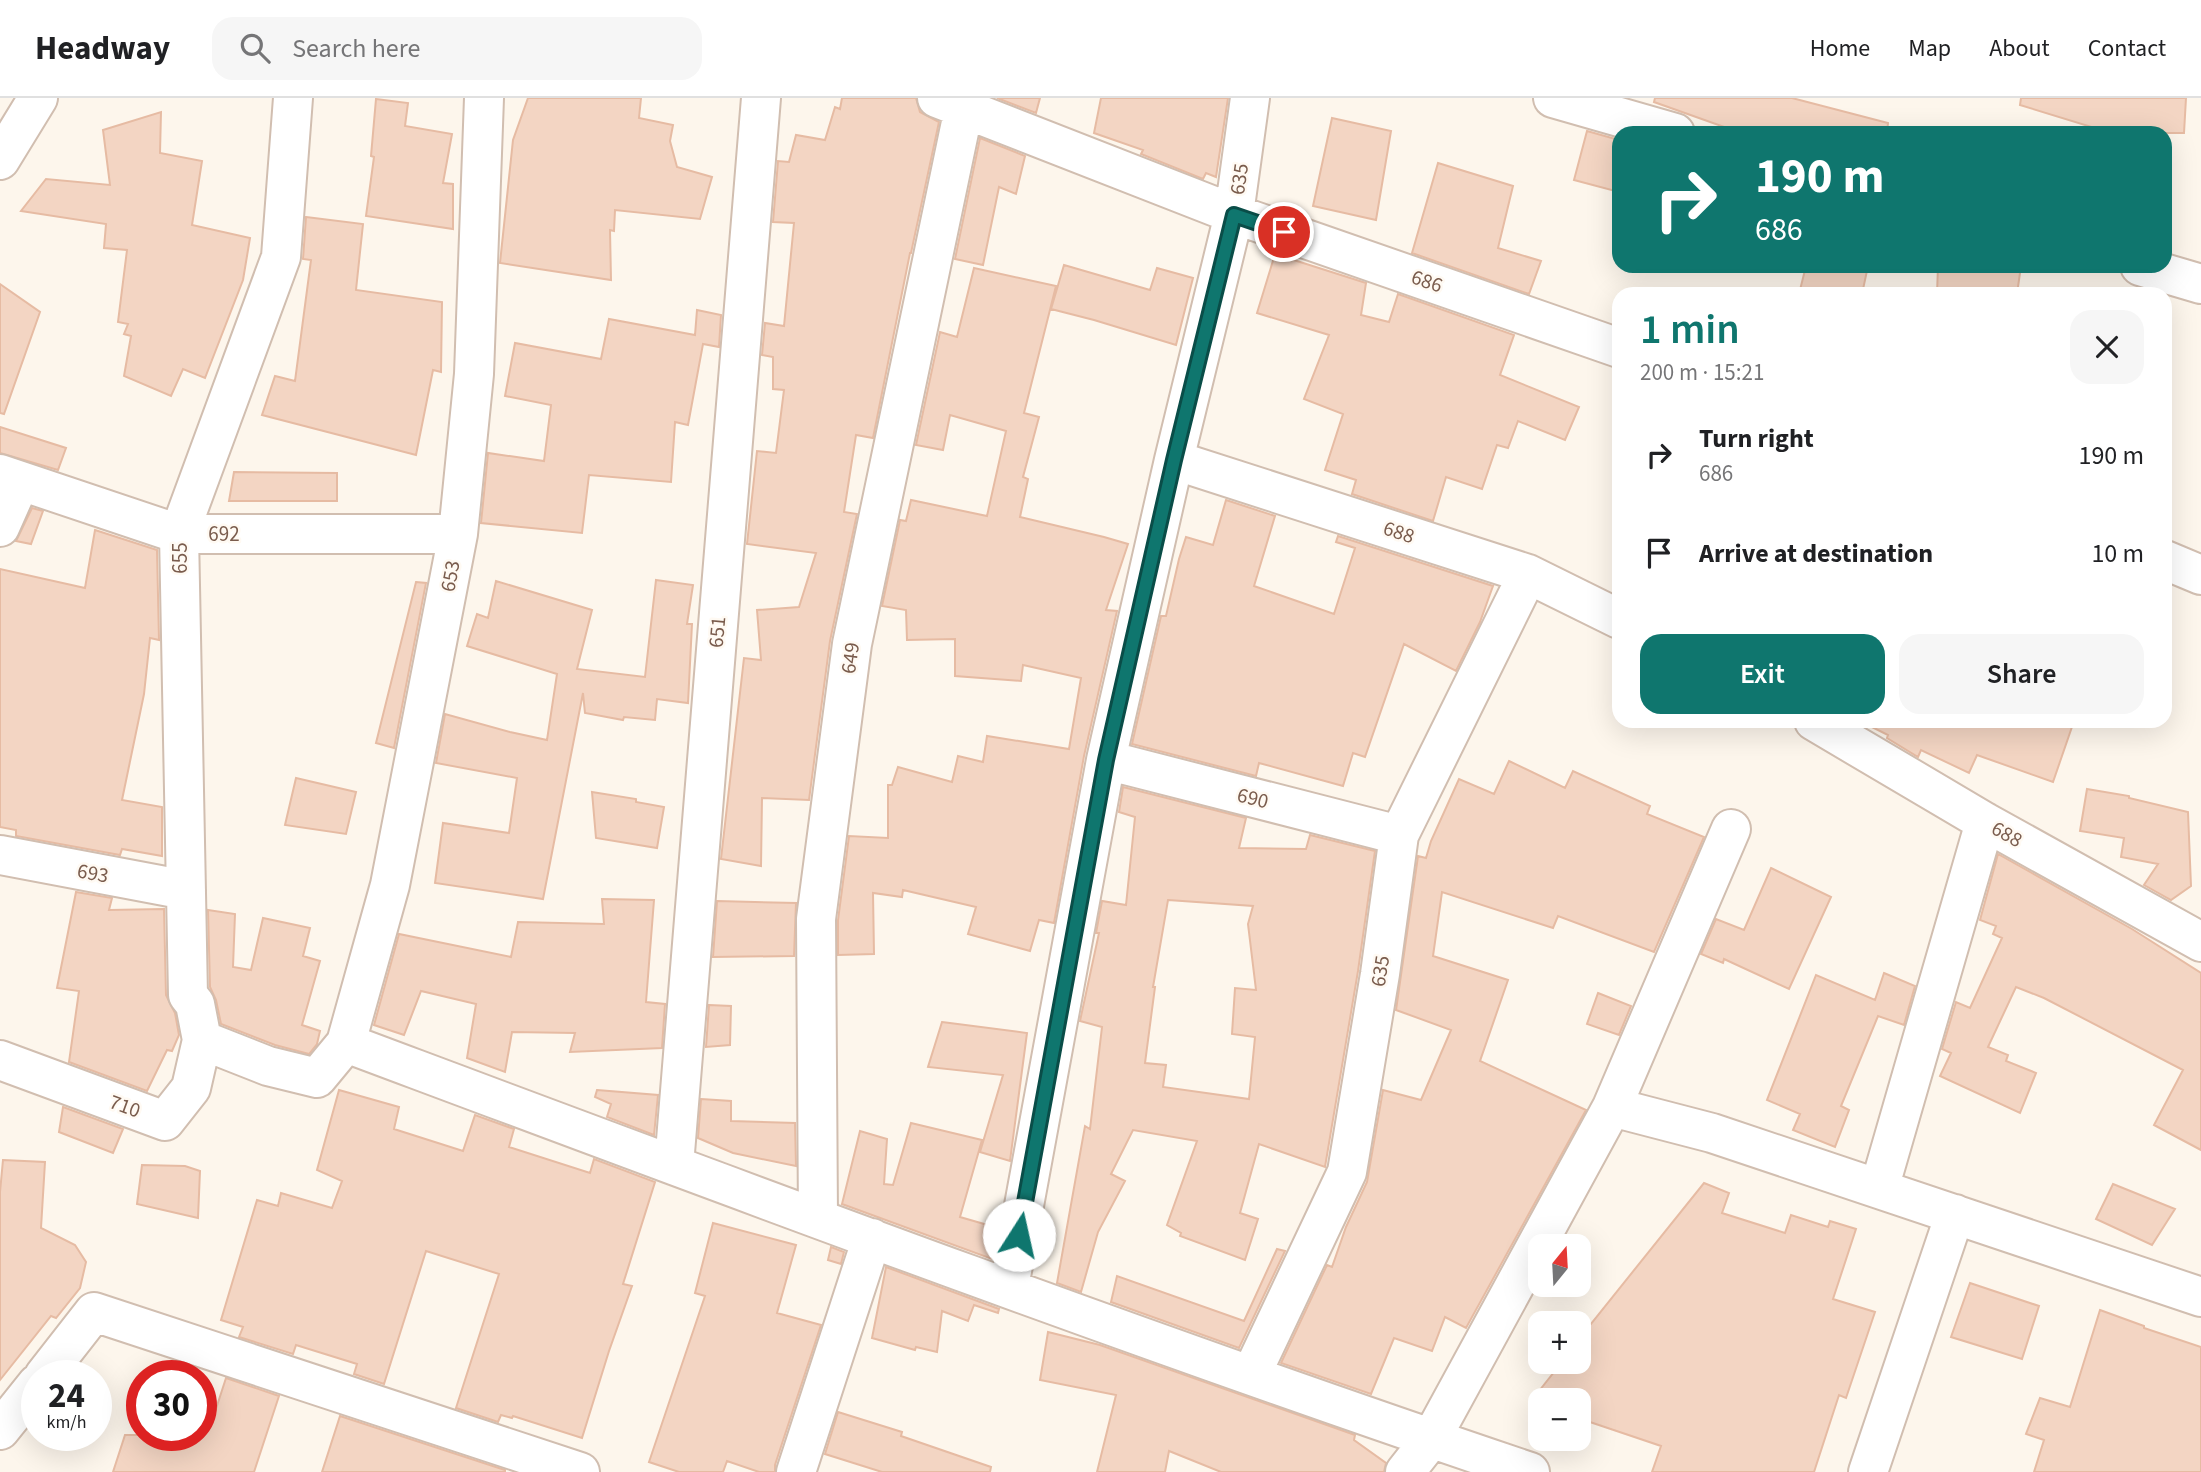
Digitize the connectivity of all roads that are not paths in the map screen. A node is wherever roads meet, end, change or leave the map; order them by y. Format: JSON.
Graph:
{"nodes":[{"id":1,"x":16,"y":98,"type":"edge"},
{"id":2,"x":38,"y":98,"type":"edge"},
{"id":3,"x":293,"y":98,"type":"edge"},
{"id":4,"x":484,"y":98,"type":"edge"},
{"id":5,"x":761,"y":98,"type":"edge"},
{"id":6,"x":1250,"y":98,"type":"edge"},
{"id":7,"x":1553,"y":98,"type":"edge"},
{"id":8,"x":950,"y":103,"type":"edge"},
{"id":9,"x":0,"y":104,"type":"edge"},
{"id":10,"x":1651,"y":126,"type":"edge"},
{"id":11,"x":0,"y":160,"type":"edge"},
{"id":12,"x":1234,"y":215,"type":"junction"},
{"id":13,"x":2164,"y":273,"type":"edge"},
{"id":14,"x":2201,"y":284,"type":"edge"},
{"id":15,"x":1612,"y":346,"type":"edge"},
{"id":16,"x":1174,"y":460,"type":"junction"},
{"id":17,"x":10,"y":478,"type":"edge"},
{"id":18,"x":0,"y":527,"type":"edge"},
{"id":19,"x":179,"y":534,"type":"junction"},
{"id":20,"x":458,"y":534,"type":"junction"},
{"id":21,"x":2172,"y":563,"type":"edge"},
{"id":22,"x":1528,"y":574,"type":"junction"},
{"id":23,"x":2201,"y":575,"type":"edge"},
{"id":24,"x":1612,"y":616,"type":"edge"},
{"id":25,"x":1826,"y":728,"type":"edge"},
{"id":26,"x":1106,"y":760,"type":"junction"},
{"id":27,"x":1986,"y":822,"type":"junction"},
{"id":28,"x":1731,"y":829,"type":"dead end"},
{"id":29,"x":1399,"y":835,"type":"junction"},
{"id":30,"x":0,"y":855,"type":"edge"},
{"id":31,"x":186,"y":890,"type":"junction"},
{"id":32,"x":2201,"y":942,"type":"edge"},
{"id":33,"x":202,"y":1040,"type":"junction"},
{"id":34,"x":345,"y":1043,"type":"junction"},
{"id":35,"x":0,"y":1060,"type":"edge"},
{"id":36,"x":1612,"y":1107,"type":"junction"},
{"id":37,"x":674,"y":1165,"type":"junction"},
{"id":38,"x":1879,"y":1189,"type":"junction"},
{"id":39,"x":1955,"y":1214,"type":"junction"},
{"id":40,"x":818,"y":1218,"type":"junction"},
{"id":41,"x":872,"y":1238,"type":"junction"},
{"id":42,"x":1009,"y":1287,"type":"junction"},
{"id":43,"x":2201,"y":1297,"type":"edge"},
{"id":44,"x":56,"y":1360,"type":"edge"},
{"id":45,"x":1251,"y":1376,"type":"junction"},
{"id":46,"x":21,"y":1404,"type":"edge"},
{"id":47,"x":0,"y":1430,"type":"edge"},
{"id":48,"x":1431,"y":1438,"type":"junction"},
{"id":49,"x":580,"y":1472,"type":"edge"},
{"id":50,"x":796,"y":1472,"type":"edge"},
{"id":51,"x":1405,"y":1472,"type":"edge"},
{"id":52,"x":1530,"y":1472,"type":"edge"},
{"id":53,"x":1868,"y":1472,"type":"edge"}],
"edges":[{"from":1,"to":9,"type":"street"},
{"from":2,"to":11,"type":"street"},
{"from":3,"to":19,"type":"street","name":"655"},
{"from":4,"to":20,"type":"street","name":"653"},
{"from":5,"to":37,"type":"street","name":"651"},
{"from":6,"to":12,"type":"street","name":"635"},
{"from":7,"to":10,"type":"street"},
{"from":8,"to":12,"type":"street","name":"686"},
{"from":8,"to":40,"type":"street","name":"649"},
{"from":12,"to":15,"type":"street","name":"686"},
{"from":12,"to":16,"type":"street","name":"635"},
{"from":13,"to":14,"type":"street"},
{"from":16,"to":22,"type":"street","name":"688"},
{"from":16,"to":26,"type":"street","name":"635"},
{"from":17,"to":18,"type":"street"},
{"from":17,"to":19,"type":"street","name":"692"},
{"from":19,"to":20,"type":"street","name":"692"},
{"from":19,"to":31,"type":"street","name":"655"},
{"from":20,"to":34,"type":"street","name":"653"},
{"from":21,"to":23,"type":"street"},
{"from":22,"to":24,"type":"street","name":"688"},
{"from":22,"to":29,"type":"street","name":"635"},
{"from":25,"to":27,"type":"street","name":"688"},
{"from":26,"to":29,"type":"street","name":"690"},
{"from":26,"to":42,"type":"street","name":"635"},
{"from":27,"to":32,"type":"street","name":"688"},
{"from":27,"to":38,"type":"street"},
{"from":28,"to":36,"type":"street"},
{"from":29,"to":45,"type":"street","name":"635"},
{"from":30,"to":31,"type":"street","name":"693"},
{"from":31,"to":33,"type":"street","name":"655"},
{"from":33,"to":34,"type":"street"},
{"from":33,"to":35,"type":"street","name":"710"},
{"from":34,"to":37,"type":"street"},
{"from":36,"to":38,"type":"street"},
{"from":36,"to":48,"type":"street"},
{"from":37,"to":40,"type":"street"},
{"from":38,"to":39,"type":"street"},
{"from":39,"to":43,"type":"street"},
{"from":39,"to":53,"type":"street"},
{"from":40,"to":41,"type":"street"},
{"from":41,"to":42,"type":"street"},
{"from":41,"to":50,"type":"street"},
{"from":42,"to":45,"type":"street"},
{"from":44,"to":49,"type":"street"},
{"from":45,"to":48,"type":"street"},
{"from":46,"to":47,"type":"street"},
{"from":48,"to":51,"type":"street"},
{"from":48,"to":52,"type":"street"}]}
